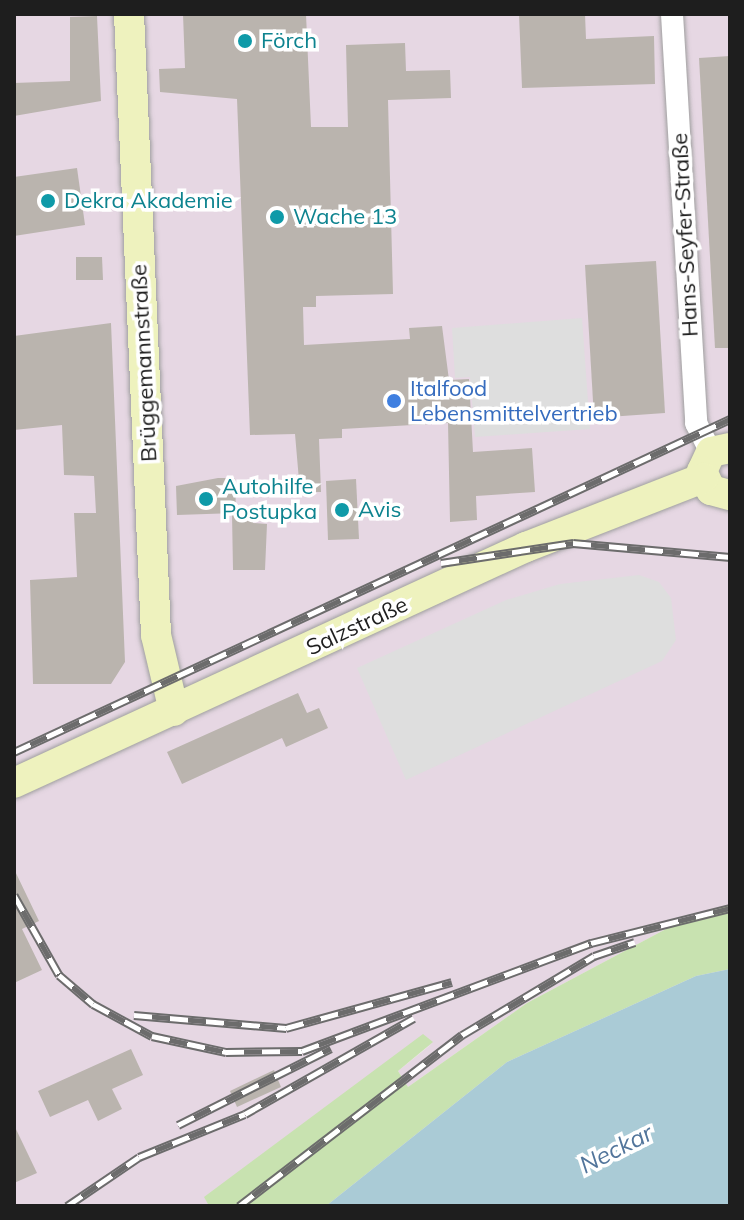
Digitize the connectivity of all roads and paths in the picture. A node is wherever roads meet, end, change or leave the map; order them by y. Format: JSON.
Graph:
{"nodes":[{"id":1,"x":129,"y":14,"type":"edge"},
{"id":2,"x":672,"y":14,"type":"edge"},
{"id":3,"x":715,"y":459,"type":"edge"},
{"id":4,"x":730,"y":495,"type":"edge"},
{"id":5,"x":174,"y":711,"type":"junction"},
{"id":6,"x":14,"y":783,"type":"edge"}],
"edges":[{"from":1,"to":5,"type":"street","name":"Brüggemannstraße"},
{"from":2,"to":3,"type":"street","name":"Hans-Seyfer-Straße"},
{"from":3,"to":4,"type":"street"},
{"from":3,"to":5,"type":"street","name":"Salzstraße"},
{"from":5,"to":6,"type":"street","name":"Salzstraße"}]}
